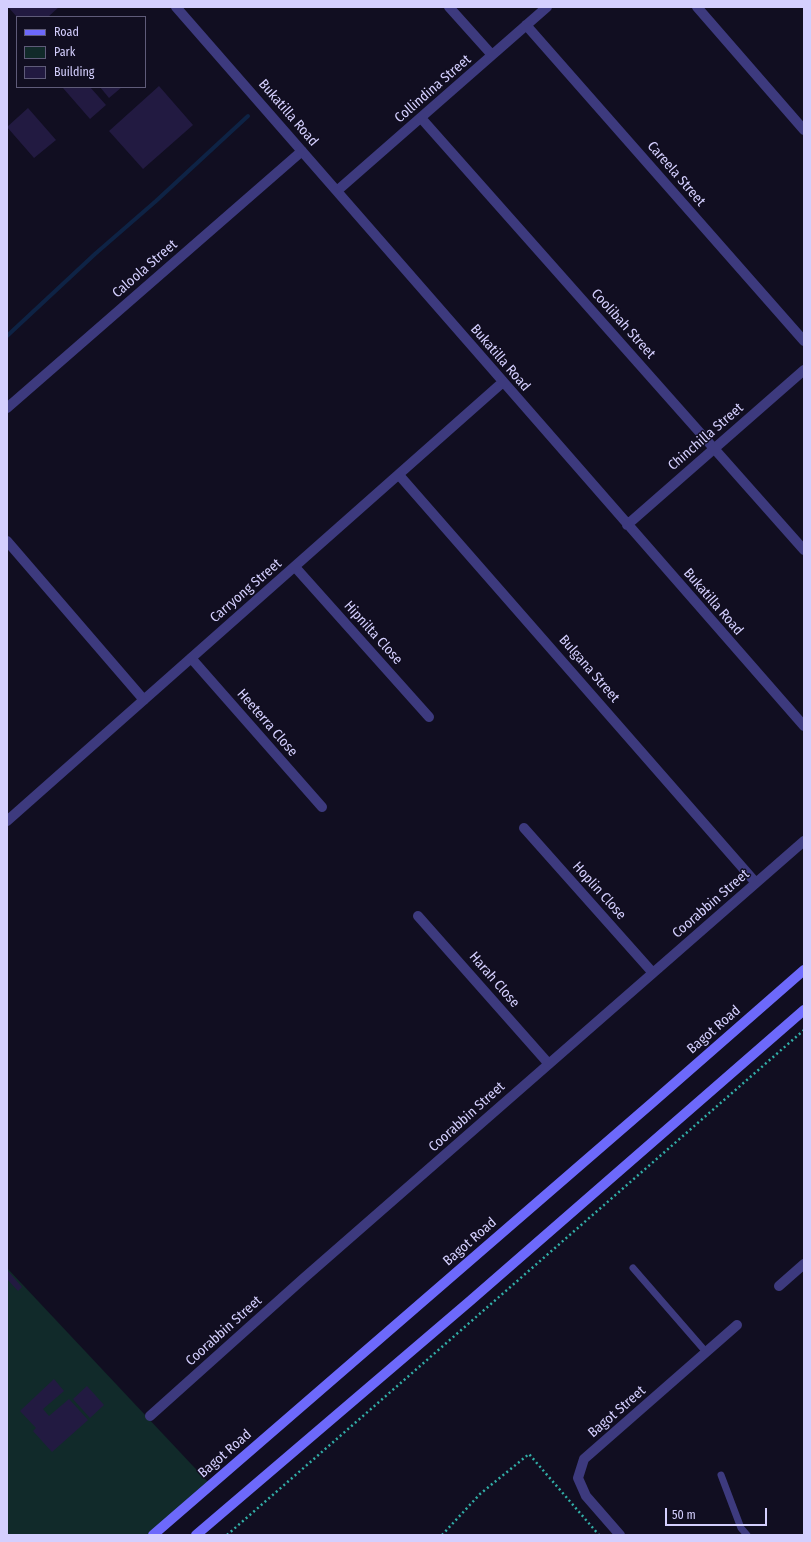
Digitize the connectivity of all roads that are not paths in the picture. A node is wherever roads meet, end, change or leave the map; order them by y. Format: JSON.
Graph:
{"nodes":[{"id":1,"x":176,"y":7,"type":"edge"},
{"id":2,"x":450,"y":7,"type":"edge"},
{"id":3,"x":546,"y":7,"type":"edge"},
{"id":4,"x":697,"y":7,"type":"edge"},
{"id":5,"x":526,"y":25,"type":"junction"},
{"id":6,"x":492,"y":55,"type":"junction"},
{"id":7,"x":421,"y":118,"type":"junction"},
{"id":8,"x":804,"y":130,"type":"edge"},
{"id":9,"x":302,"y":151,"type":"junction"},
{"id":10,"x":338,"y":190,"type":"junction"},
{"id":11,"x":804,"y":341,"type":"edge"},
{"id":12,"x":804,"y":370,"type":"edge"},
{"id":13,"x":502,"y":382,"type":"junction"},
{"id":14,"x":7,"y":408,"type":"edge"},
{"id":15,"x":715,"y":448,"type":"junction"},
{"id":16,"x":399,"y":474,"type":"junction"},
{"id":17,"x":627,"y":525,"type":"junction"},
{"id":18,"x":7,"y":541,"type":"edge"},
{"id":19,"x":804,"y":550,"type":"edge"},
{"id":20,"x":295,"y":567,"type":"junction"},
{"id":21,"x":191,"y":658,"type":"junction"},
{"id":22,"x":144,"y":700,"type":"junction"},
{"id":23,"x":430,"y":718,"type":"dead end"},
{"id":24,"x":804,"y":726,"type":"edge"},
{"id":25,"x":322,"y":807,"type":"dead end"},
{"id":26,"x":7,"y":821,"type":"edge"},
{"id":27,"x":524,"y":828,"type":"dead end"},
{"id":28,"x":804,"y":840,"type":"edge"},
{"id":29,"x":756,"y":883,"type":"junction"},
{"id":30,"x":418,"y":916,"type":"dead end"},
{"id":31,"x":804,"y":970,"type":"edge"},
{"id":32,"x":653,"y":973,"type":"junction"},
{"id":33,"x":804,"y":1010,"type":"edge"},
{"id":34,"x":548,"y":1063,"type":"junction"},
{"id":35,"x":804,"y":1264,"type":"edge"},
{"id":36,"x":633,"y":1268,"type":"dead end"},
{"id":37,"x":779,"y":1286,"type":"dead end"},
{"id":38,"x":737,"y":1325,"type":"dead end"},
{"id":39,"x":706,"y":1352,"type":"junction"},
{"id":40,"x":150,"y":1416,"type":"dead end"},
{"id":41,"x":721,"y":1475,"type":"dead end"},
{"id":42,"x":153,"y":1535,"type":"edge"},
{"id":43,"x":196,"y":1535,"type":"edge"},
{"id":44,"x":620,"y":1535,"type":"edge"},
{"id":45,"x":747,"y":1535,"type":"edge"}],
"edges":[{"from":1,"to":9,"type":"street","name":"Bukatilla Road"},
{"from":2,"to":6,"type":"street"},
{"from":3,"to":5,"type":"street","name":"Collindina Street"},
{"from":4,"to":8,"type":"street"},
{"from":5,"to":6,"type":"street","name":"Collindina Street"},
{"from":5,"to":11,"type":"street","name":"Careela Street"},
{"from":6,"to":7,"type":"street","name":"Collindina Street"},
{"from":7,"to":10,"type":"street","name":"Collindina Street"},
{"from":7,"to":15,"type":"street","name":"Coolibah Street"},
{"from":9,"to":10,"type":"street","name":"Bukatilla Road"},
{"from":9,"to":14,"type":"street","name":"Caloola Street"},
{"from":10,"to":13,"type":"street","name":"Bukatilla Road"},
{"from":12,"to":15,"type":"street","name":"Chinchilla Street"},
{"from":13,"to":16,"type":"street","name":"Carryong Street"},
{"from":13,"to":17,"type":"street","name":"Bukatilla Road"},
{"from":15,"to":17,"type":"street","name":"Chinchilla Street"},
{"from":15,"to":19,"type":"street","name":"Coolibah Street"},
{"from":16,"to":20,"type":"street","name":"Carryong Street"},
{"from":16,"to":29,"type":"street","name":"Bulgana Street"},
{"from":17,"to":24,"type":"street","name":"Bukatilla Road"},
{"from":18,"to":22,"type":"street"},
{"from":20,"to":21,"type":"street","name":"Carryong Street"},
{"from":20,"to":23,"type":"street","name":"Hipnilta Close"},
{"from":21,"to":22,"type":"street","name":"Carryong Street"},
{"from":21,"to":25,"type":"street","name":"Heeterra Close"},
{"from":22,"to":26,"type":"street","name":"Carryong Street"},
{"from":27,"to":32,"type":"street","name":"Hoplin Close"},
{"from":28,"to":29,"type":"street","name":"Coorabbin Street"},
{"from":29,"to":32,"type":"street","name":"Coorabbin Street"},
{"from":30,"to":34,"type":"street","name":"Harah Close"},
{"from":31,"to":42,"type":"main road","name":"Bagot Road"},
{"from":32,"to":34,"type":"street","name":"Coorabbin Street"},
{"from":33,"to":43,"type":"main road"},
{"from":34,"to":40,"type":"street","name":"Coorabbin Street"},
{"from":35,"to":37,"type":"street"},
{"from":36,"to":39,"type":"lane"},
{"from":38,"to":39,"type":"street","name":"Bagot Street"},
{"from":39,"to":44,"type":"street","name":"Bagot Street"},
{"from":41,"to":45,"type":"lane"}]}
